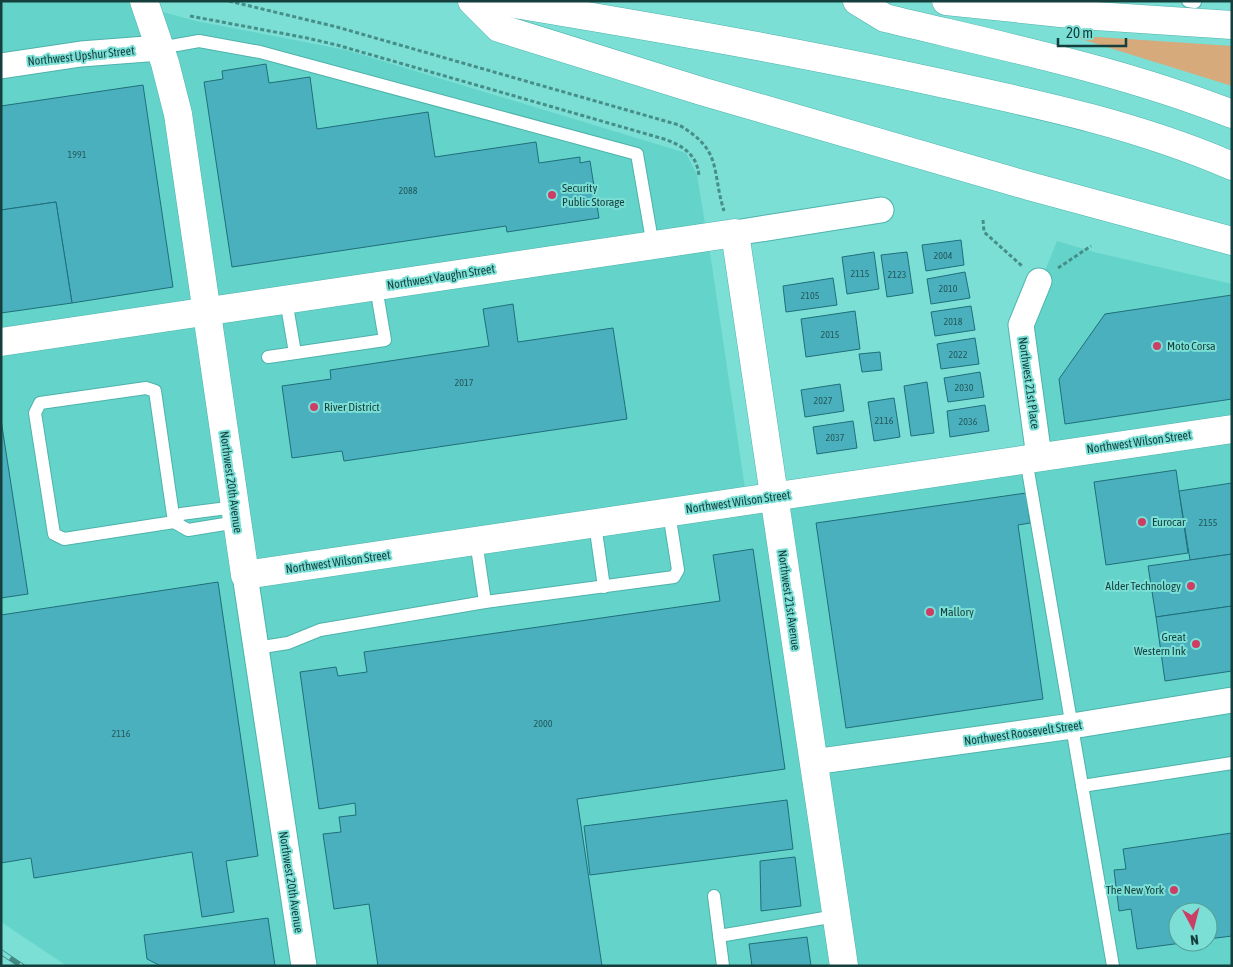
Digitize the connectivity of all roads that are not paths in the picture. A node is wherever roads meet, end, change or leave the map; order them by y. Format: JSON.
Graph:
{"nodes":[{"id":1,"x":144,"y":1,"type":"edge"},
{"id":2,"x":472,"y":1,"type":"edge"},
{"id":3,"x":498,"y":1,"type":"edge"},
{"id":4,"x":857,"y":1,"type":"edge"},
{"id":5,"x":946,"y":1,"type":"edge"},
{"id":6,"x":1232,"y":25,"type":"edge"},
{"id":7,"x":160,"y":48,"type":"junction"},
{"id":8,"x":1,"y":66,"type":"edge"},
{"id":9,"x":1232,"y":114,"type":"edge"},
{"id":10,"x":1232,"y":166,"type":"edge"},
{"id":11,"x":881,"y":210,"type":"dead end"},
{"id":12,"x":736,"y":233,"type":"junction"},
{"id":13,"x":1232,"y":241,"type":"edge"},
{"id":14,"x":653,"y":246,"type":"junction"},
{"id":15,"x":1039,"y":281,"type":"road end"},
{"id":16,"x":376,"y":287,"type":"junction"},
{"id":17,"x":286,"y":300,"type":"junction"},
{"id":18,"x":206,"y":312,"type":"junction"},
{"id":19,"x":1,"y":342,"type":"edge"},
{"id":20,"x":294,"y":353,"type":"junction"},
{"id":21,"x":268,"y":357,"type":"dead end"},
{"id":22,"x":1232,"y":429,"type":"edge"},
{"id":23,"x":1033,"y":458,"type":"junction"},
{"id":24,"x":774,"y":497,"type":"junction"},
{"id":25,"x":669,"y":513,"type":"junction"},
{"id":26,"x":236,"y":514,"type":"junction"},
{"id":27,"x":174,"y":522,"type":"junction"},
{"id":28,"x":595,"y":524,"type":"junction"},
{"id":29,"x":476,"y":541,"type":"junction"},
{"id":30,"x":245,"y":575,"type":"junction"},
{"id":31,"x":604,"y":587,"type":"junction"},
{"id":32,"x":485,"y":602,"type":"junction"},
{"id":33,"x":256,"y":648,"type":"junction"},
{"id":34,"x":1232,"y":700,"type":"edge"},
{"id":35,"x":1072,"y":726,"type":"junction"},
{"id":36,"x":813,"y":762,"type":"junction"},
{"id":37,"x":1232,"y":762,"type":"edge"},
{"id":38,"x":1082,"y":786,"type":"junction"},
{"id":39,"x":714,"y":896,"type":"dead end"},
{"id":40,"x":836,"y":916,"type":"junction"},
{"id":41,"x":719,"y":936,"type":"junction"},
{"id":42,"x":304,"y":966,"type":"edge"},
{"id":43,"x":723,"y":966,"type":"edge"},
{"id":44,"x":844,"y":966,"type":"edge"},
{"id":45,"x":1114,"y":966,"type":"edge"}],
"edges":[{"from":1,"to":7,"type":"main road","name":"Northwest 20th Avenue"},
{"from":2,"to":13,"type":"main road"},
{"from":3,"to":10,"type":"main road"},
{"from":4,"to":9,"type":"main road"},
{"from":5,"to":6,"type":"main road"},
{"from":7,"to":8,"type":"street","name":"Northwest Upshur Street"},
{"from":7,"to":14,"type":"lane"},
{"from":7,"to":18,"type":"main road","name":"Northwest 20th Avenue"},
{"from":11,"to":12,"type":"street","name":"Northwest Vaughn Street"},
{"from":12,"to":14,"type":"main road","name":"Northwest Vaughn Street"},
{"from":12,"to":24,"type":"main road","name":"Northwest 21st Avenue"},
{"from":14,"to":16,"type":"main road","name":"Northwest Vaughn Street"},
{"from":15,"to":23,"type":"street","name":"Northwest 21st Place"},
{"from":16,"to":17,"type":"main road","name":"Northwest Vaughn Street"},
{"from":16,"to":20,"type":"lane"},
{"from":17,"to":18,"type":"main road","name":"Northwest Vaughn Street"},
{"from":17,"to":20,"type":"lane"},
{"from":18,"to":19,"type":"main road","name":"Northwest Vaughn Street"},
{"from":18,"to":26,"type":"main road","name":"Northwest 20th Avenue"},
{"from":20,"to":21,"type":"lane"},
{"from":22,"to":23,"type":"main road","name":"Northwest Wilson Street"},
{"from":23,"to":24,"type":"main road","name":"Northwest Wilson Street"},
{"from":23,"to":35,"type":"lane"},
{"from":24,"to":25,"type":"main road","name":"Northwest Wilson Street"},
{"from":24,"to":36,"type":"main road","name":"Northwest 21st Avenue"},
{"from":25,"to":28,"type":"main road","name":"Northwest Wilson Street"},
{"from":25,"to":31,"type":"lane"},
{"from":26,"to":27,"type":"lane"},
{"from":26,"to":30,"type":"main road","name":"Northwest 20th Avenue"},
{"from":27,"to":27,"type":"lane"},
{"from":28,"to":29,"type":"main road","name":"Northwest Wilson Street"},
{"from":28,"to":31,"type":"lane"},
{"from":29,"to":30,"type":"main road","name":"Northwest Wilson Street"},
{"from":29,"to":32,"type":"lane"},
{"from":30,"to":33,"type":"street","name":"Northwest 20th Avenue"},
{"from":31,"to":32,"type":"lane"},
{"from":32,"to":33,"type":"lane"},
{"from":33,"to":42,"type":"street","name":"Northwest 20th Avenue"},
{"from":34,"to":35,"type":"street","name":"Northwest Roosevelt Street"},
{"from":35,"to":36,"type":"street","name":"Northwest Roosevelt Street"},
{"from":35,"to":38,"type":"lane"},
{"from":36,"to":40,"type":"main road","name":"Northwest 21st Avenue"},
{"from":37,"to":38,"type":"lane"},
{"from":38,"to":45,"type":"lane"},
{"from":39,"to":41,"type":"lane"},
{"from":40,"to":41,"type":"lane"},
{"from":40,"to":44,"type":"main road","name":"Northwest 21st Avenue"},
{"from":41,"to":43,"type":"lane"}]}
